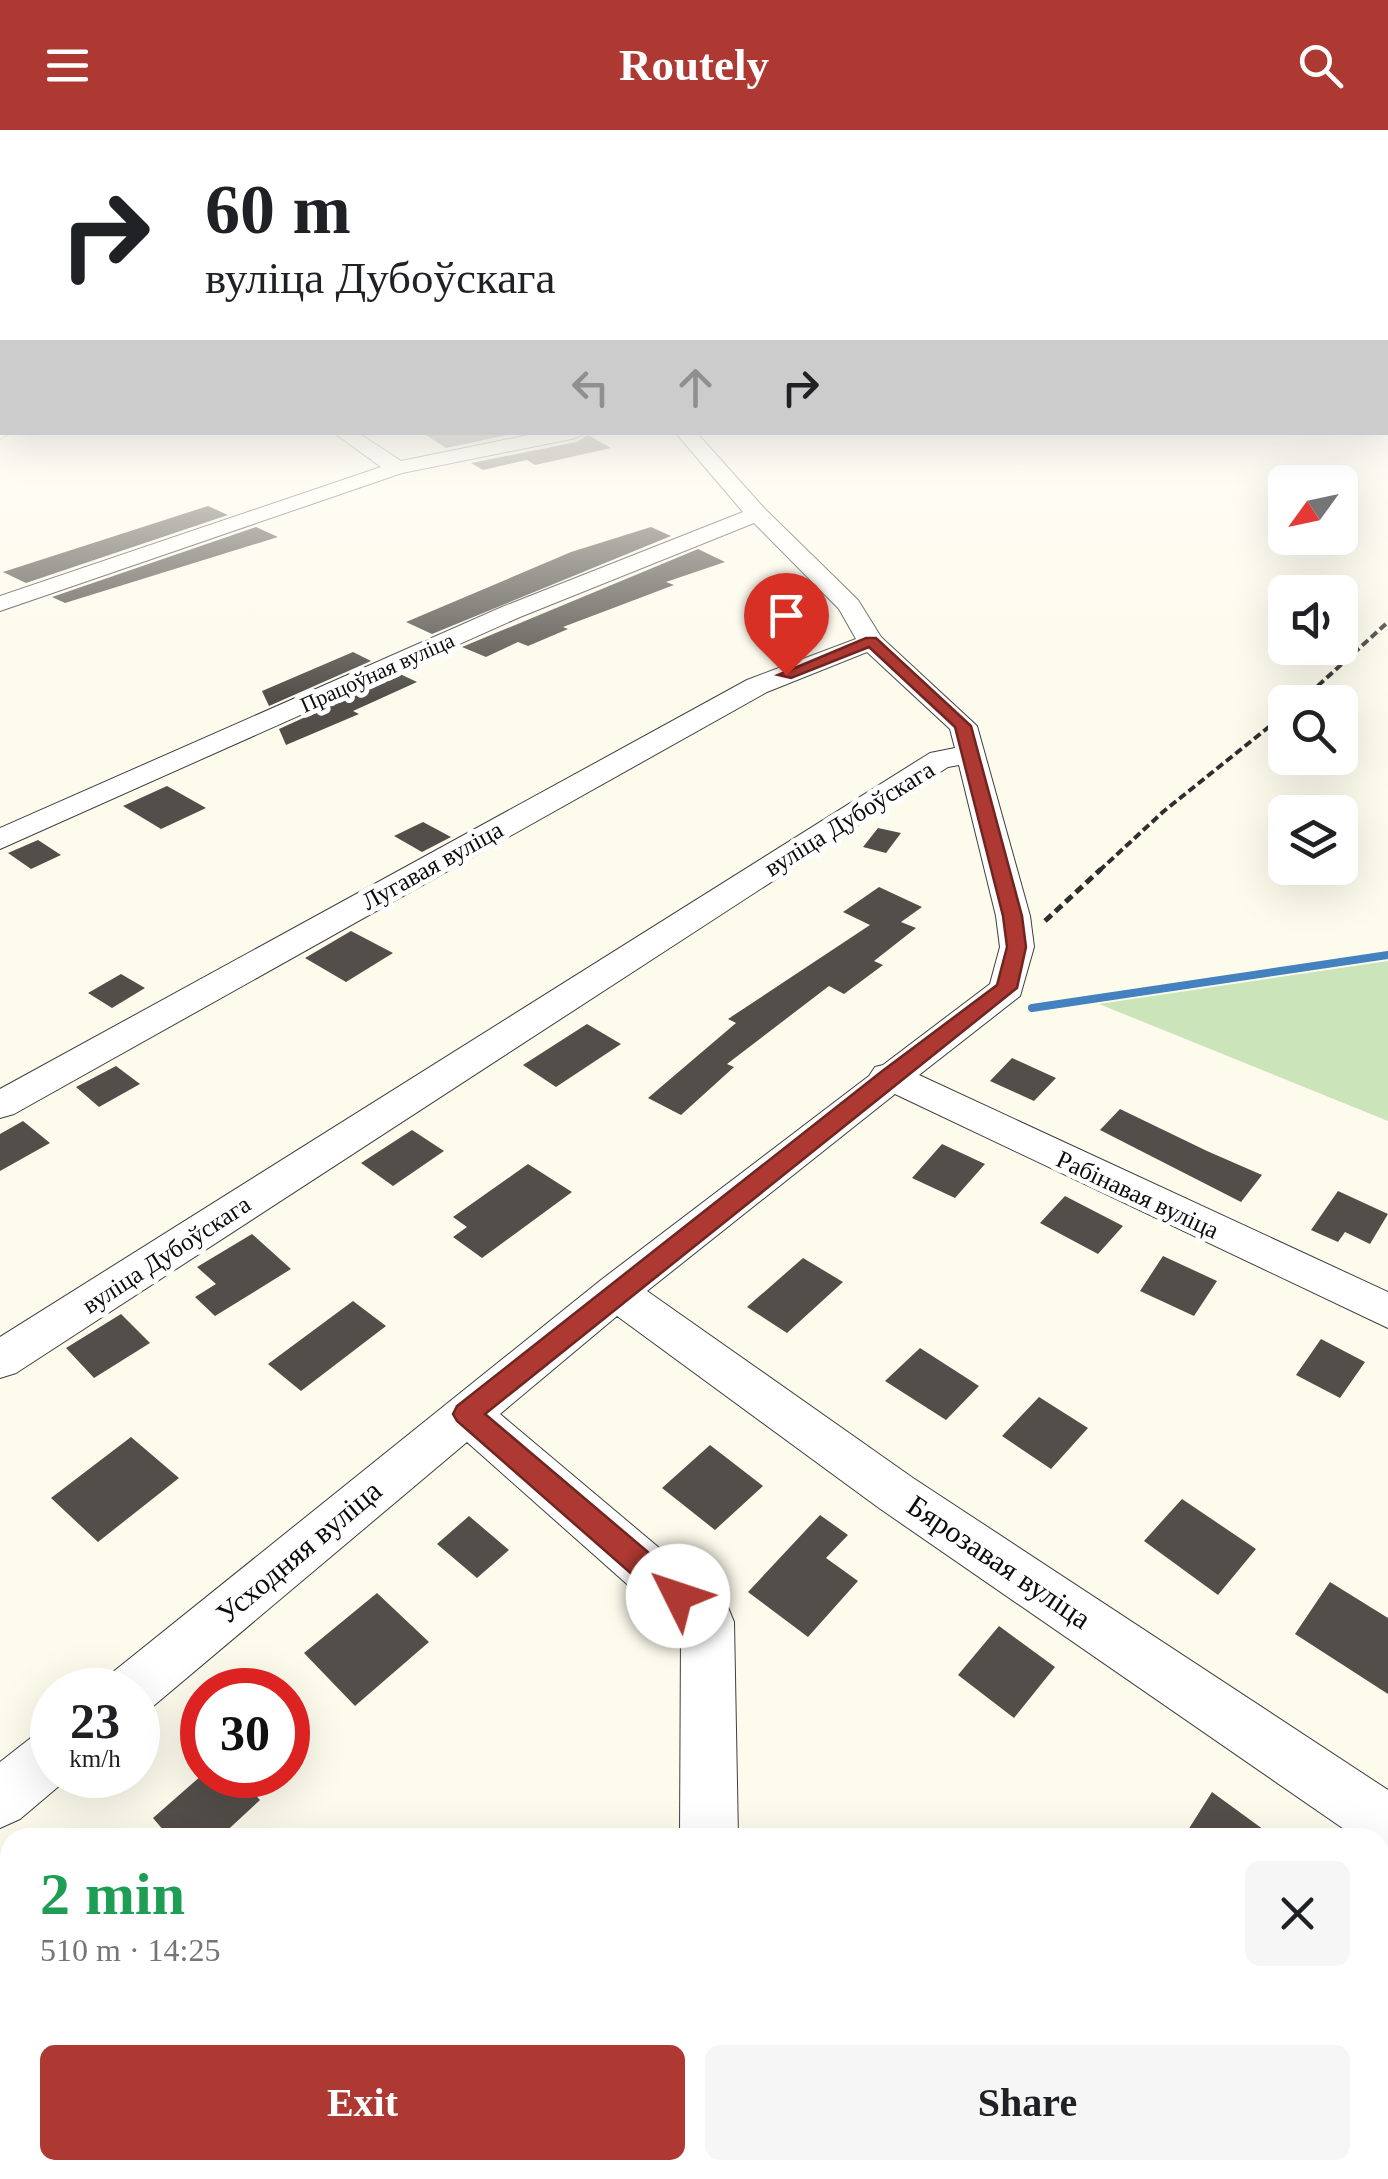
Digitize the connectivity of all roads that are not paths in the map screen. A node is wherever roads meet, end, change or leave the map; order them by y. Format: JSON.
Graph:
{"nodes":[{"id":1,"x":284,"y":507,"type":"edge"},
{"id":2,"x":751,"y":507,"type":"edge"},
{"id":3,"x":757,"y":514,"type":"junction"},
{"id":4,"x":0,"y":604,"type":"edge"},
{"id":5,"x":871,"y":642,"type":"junction"},
{"id":6,"x":970,"y":755,"type":"junction"},
{"id":7,"x":0,"y":840,"type":"edge"},
{"id":8,"x":888,"y":1076,"type":"junction"},
{"id":9,"x":0,"y":1105,"type":"edge"},
{"id":10,"x":616,"y":1292,"type":"junction"},
{"id":11,"x":1388,"y":1311,"type":"edge"},
{"id":12,"x":0,"y":1360,"type":"edge"},
{"id":13,"x":467,"y":1414,"type":"junction"},
{"id":14,"x":159,"y":1668,"type":"edge"},
{"id":15,"x":30,"y":1774,"type":"edge"},
{"id":16,"x":0,"y":1799,"type":"edge"},
{"id":17,"x":1388,"y":1824,"type":"edge"},
{"id":18,"x":708,"y":1828,"type":"edge"}],
"edges":[{"from":1,"to":4,"type":"street"},
{"from":2,"to":3,"type":"street"},
{"from":3,"to":5,"type":"street"},
{"from":3,"to":7,"type":"street","name":"Працоўная вуліца"},
{"from":5,"to":6,"type":"street"},
{"from":5,"to":9,"type":"street","name":"Лугавая вуліца"},
{"from":6,"to":8,"type":"street","name":"вуліца Дубоўскага"},
{"from":6,"to":12,"type":"street","name":"вуліца Дубоўскага"},
{"from":8,"to":10,"type":"street"},
{"from":8,"to":11,"type":"street","name":"Рабінавая вуліца"},
{"from":10,"to":13,"type":"street"},
{"from":10,"to":17,"type":"street","name":"Бярозавая вуліца"},
{"from":13,"to":14,"type":"street","name":"Усходняя вуліца"},
{"from":13,"to":18,"type":"street"},
{"from":15,"to":16,"type":"street"}]}
